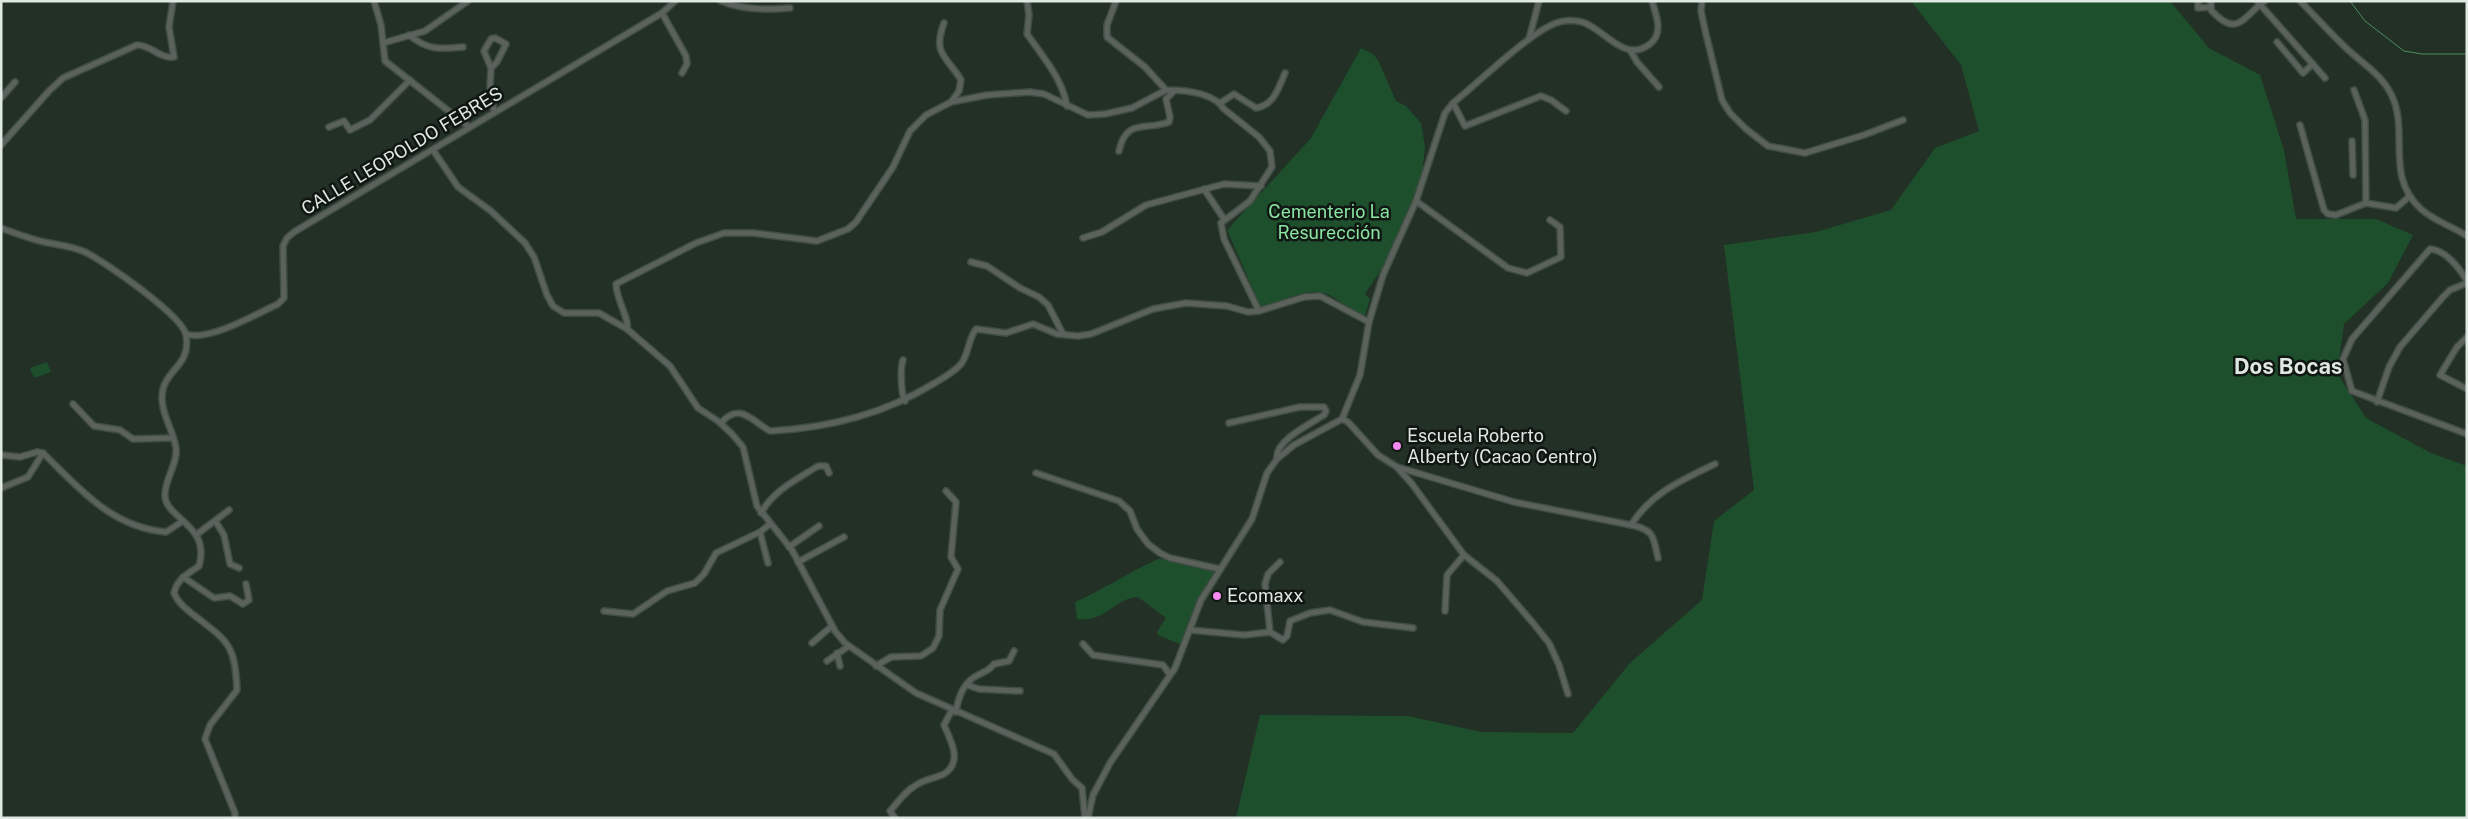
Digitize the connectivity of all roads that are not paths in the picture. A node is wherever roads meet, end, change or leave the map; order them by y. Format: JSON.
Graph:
{"nodes":[{"id":1,"x":173,"y":1,"type":"edge"},
{"id":2,"x":374,"y":1,"type":"edge"},
{"id":3,"x":468,"y":1,"type":"edge"},
{"id":4,"x":675,"y":1,"type":"edge"},
{"id":5,"x":721,"y":1,"type":"edge"},
{"id":6,"x":1027,"y":1,"type":"edge"},
{"id":7,"x":1116,"y":1,"type":"edge"},
{"id":8,"x":1539,"y":1,"type":"edge"},
{"id":9,"x":1652,"y":1,"type":"edge"},
{"id":10,"x":1702,"y":1,"type":"edge"},
{"id":11,"x":2198,"y":1,"type":"edge"},
{"id":12,"x":2265,"y":1,"type":"edge"},
{"id":13,"x":2300,"y":1,"type":"edge"},
{"id":14,"x":2258,"y":3,"type":"edge"},
{"id":15,"x":2211,"y":4,"type":"edge"},
{"id":16,"x":790,"y":8,"type":"dead end"},
{"id":17,"x":662,"y":13,"type":"junction"},
{"id":18,"x":944,"y":23,"type":"dead end"},
{"id":19,"x":409,"y":36,"type":"junction"},
{"id":20,"x":1529,"y":40,"type":"junction"},
{"id":21,"x":2277,"y":42,"type":"dead end"},
{"id":22,"x":383,"y":43,"type":"junction"},
{"id":23,"x":464,"y":47,"type":"dead end"},
{"id":24,"x":1630,"y":50,"type":"junction"},
{"id":25,"x":2313,"y":64,"type":"junction"},
{"id":26,"x":491,"y":68,"type":"junction"},
{"id":27,"x":682,"y":73,"type":"dead end"},
{"id":28,"x":1285,"y":73,"type":"dead end"},
{"id":29,"x":2325,"y":78,"type":"dead end"},
{"id":30,"x":410,"y":80,"type":"junction"},
{"id":31,"x":15,"y":82,"type":"dead end"},
{"id":32,"x":1660,"y":87,"type":"dead end"},
{"id":33,"x":1166,"y":90,"type":"junction"},
{"id":34,"x":1175,"y":90,"type":"junction"},
{"id":35,"x":2354,"y":90,"type":"dead end"},
{"id":36,"x":1,"y":98,"type":"edge"},
{"id":37,"x":951,"y":102,"type":"junction"},
{"id":38,"x":1220,"y":103,"type":"junction"},
{"id":39,"x":1453,"y":103,"type":"junction"},
{"id":40,"x":1068,"y":106,"type":"junction"},
{"id":41,"x":1566,"y":111,"type":"dead end"},
{"id":42,"x":494,"y":112,"type":"junction"},
{"id":43,"x":1903,"y":120,"type":"dead end"},
{"id":44,"x":2300,"y":125,"type":"dead end"},
{"id":45,"x":329,"y":127,"type":"dead end"},
{"id":46,"x":469,"y":127,"type":"junction"},
{"id":47,"x":2352,"y":140,"type":"dead end"},
{"id":48,"x":1,"y":145,"type":"edge"},
{"id":49,"x":433,"y":150,"type":"junction"},
{"id":50,"x":1120,"y":152,"type":"dead end"},
{"id":51,"x":2352,"y":158,"type":"junction"},
{"id":52,"x":2366,"y":158,"type":"junction"},
{"id":53,"x":2353,"y":175,"type":"dead end"},
{"id":54,"x":1261,"y":186,"type":"junction"},
{"id":55,"x":1204,"y":189,"type":"junction"},
{"id":56,"x":2410,"y":196,"type":"junction"},
{"id":57,"x":1416,"y":201,"type":"junction"},
{"id":58,"x":2366,"y":203,"type":"junction"},
{"id":59,"x":1224,"y":219,"type":"junction"},
{"id":60,"x":1550,"y":220,"type":"dead end"},
{"id":61,"x":1,"y":228,"type":"edge"},
{"id":62,"x":2467,"y":236,"type":"edge"},
{"id":63,"x":1083,"y":238,"type":"dead end"},
{"id":64,"x":971,"y":262,"type":"dead end"},
{"id":65,"x":2467,"y":282,"type":"edge"},
{"id":66,"x":1259,"y":312,"type":"junction"},
{"id":67,"x":1370,"y":322,"type":"junction"},
{"id":68,"x":627,"y":329,"type":"junction"},
{"id":69,"x":186,"y":334,"type":"junction"},
{"id":70,"x":1063,"y":334,"type":"junction"},
{"id":71,"x":2467,"y":337,"type":"edge"},
{"id":72,"x":903,"y":360,"type":"dead end"},
{"id":73,"x":2467,"y":389,"type":"edge"},
{"id":74,"x":905,"y":401,"type":"junction"},
{"id":75,"x":2377,"y":402,"type":"junction"},
{"id":76,"x":73,"y":404,"type":"dead end"},
{"id":77,"x":1342,"y":419,"type":"junction"},
{"id":78,"x":721,"y":423,"type":"junction"},
{"id":79,"x":1229,"y":423,"type":"dead end"},
{"id":80,"x":2467,"y":434,"type":"edge"},
{"id":81,"x":172,"y":438,"type":"junction"},
{"id":82,"x":43,"y":453,"type":"junction"},
{"id":83,"x":1,"y":455,"type":"edge"},
{"id":84,"x":1277,"y":459,"type":"junction"},
{"id":85,"x":1715,"y":464,"type":"dead end"},
{"id":86,"x":1397,"y":467,"type":"junction"},
{"id":87,"x":829,"y":472,"type":"dead end"},
{"id":88,"x":1036,"y":474,"type":"dead end"},
{"id":89,"x":1,"y":488,"type":"edge"},
{"id":90,"x":946,"y":491,"type":"dead end"},
{"id":91,"x":229,"y":510,"type":"dead end"},
{"id":92,"x":761,"y":513,"type":"junction"},
{"id":93,"x":183,"y":521,"type":"junction"},
{"id":94,"x":216,"y":522,"type":"junction"},
{"id":95,"x":770,"y":524,"type":"junction"},
{"id":96,"x":1631,"y":525,"type":"junction"},
{"id":97,"x":818,"y":526,"type":"dead end"},
{"id":98,"x":760,"y":532,"type":"junction"},
{"id":99,"x":196,"y":535,"type":"junction"},
{"id":100,"x":844,"y":537,"type":"dead end"},
{"id":101,"x":789,"y":546,"type":"junction"},
{"id":102,"x":1464,"y":555,"type":"junction"},
{"id":103,"x":1658,"y":558,"type":"dead end"},
{"id":104,"x":798,"y":562,"type":"junction"},
{"id":105,"x":1280,"y":562,"type":"dead end"},
{"id":106,"x":768,"y":563,"type":"dead end"},
{"id":107,"x":239,"y":568,"type":"dead end"},
{"id":108,"x":1220,"y":569,"type":"junction"},
{"id":109,"x":183,"y":577,"type":"junction"},
{"id":110,"x":246,"y":584,"type":"dead end"},
{"id":111,"x":604,"y":611,"type":"dead end"},
{"id":112,"x":1445,"y":611,"type":"dead end"},
{"id":113,"x":832,"y":626,"type":"junction"},
{"id":114,"x":1413,"y":628,"type":"dead end"},
{"id":115,"x":1190,"y":630,"type":"junction"},
{"id":116,"x":1270,"y":632,"type":"junction"},
{"id":117,"x":812,"y":643,"type":"dead end"},
{"id":118,"x":1083,"y":644,"type":"dead end"},
{"id":119,"x":849,"y":646,"type":"junction"},
{"id":120,"x":1014,"y":652,"type":"dead end"},
{"id":121,"x":837,"y":653,"type":"junction"},
{"id":122,"x":827,"y":661,"type":"dead end"},
{"id":123,"x":840,"y":666,"type":"dead end"},
{"id":124,"x":876,"y":666,"type":"junction"},
{"id":125,"x":1170,"y":675,"type":"junction"},
{"id":126,"x":967,"y":685,"type":"junction"},
{"id":127,"x":1020,"y":691,"type":"dead end"},
{"id":128,"x":1568,"y":694,"type":"dead end"},
{"id":129,"x":954,"y":711,"type":"junction"},
{"id":130,"x":235,"y":818,"type":"edge"},
{"id":131,"x":895,"y":818,"type":"edge"},
{"id":132,"x":1087,"y":818,"type":"edge"}],
"edges":[{"from":1,"to":48,"type":"street"},
{"from":2,"to":22,"type":"street"},
{"from":3,"to":19,"type":"street"},
{"from":4,"to":17,"type":"street","name":"CALLE LEOPOLDO FEBRES"},
{"from":5,"to":16,"type":"street"},
{"from":6,"to":40,"type":"street"},
{"from":7,"to":33,"type":"street"},
{"from":8,"to":20,"type":"street"},
{"from":9,"to":24,"type":"street"},
{"from":10,"to":43,"type":"street"},
{"from":11,"to":15,"type":"street"},
{"from":12,"to":14,"type":"street"},
{"from":13,"to":56,"type":"street"},
{"from":14,"to":15,"type":"street"},
{"from":14,"to":25,"type":"street"},
{"from":17,"to":27,"type":"street"},
{"from":17,"to":42,"type":"street","name":"CALLE LEOPOLDO FEBRES"},
{"from":18,"to":37,"type":"street"},
{"from":19,"to":22,"type":"street"},
{"from":19,"to":23,"type":"street"},
{"from":20,"to":24,"type":"street"},
{"from":20,"to":39,"type":"street"},
{"from":21,"to":25,"type":"street"},
{"from":22,"to":30,"type":"street"},
{"from":24,"to":32,"type":"street"},
{"from":25,"to":29,"type":"street"},
{"from":26,"to":26,"type":"street"},
{"from":26,"to":42,"type":"street"},
{"from":28,"to":38,"type":"street"},
{"from":30,"to":45,"type":"street"},
{"from":30,"to":46,"type":"street"},
{"from":31,"to":36,"type":"street"},
{"from":33,"to":34,"type":"street"},
{"from":33,"to":40,"type":"street"},
{"from":34,"to":38,"type":"street"},
{"from":34,"to":50,"type":"street"},
{"from":35,"to":52,"type":"street"},
{"from":37,"to":40,"type":"street"},
{"from":37,"to":68,"type":"street"},
{"from":38,"to":54,"type":"street"},
{"from":39,"to":41,"type":"street"},
{"from":39,"to":57,"type":"street"},
{"from":42,"to":46,"type":"street","name":"CALLE LEOPOLDO FEBRES"},
{"from":44,"to":58,"type":"street"},
{"from":46,"to":49,"type":"street","name":"CALLE LEOPOLDO FEBRES"},
{"from":47,"to":51,"type":"street"},
{"from":49,"to":68,"type":"street"},
{"from":49,"to":69,"type":"street","name":"CALLE LEOPOLDO FEBRES"},
{"from":51,"to":52,"type":"street"},
{"from":51,"to":53,"type":"street"},
{"from":52,"to":58,"type":"street"},
{"from":54,"to":55,"type":"street"},
{"from":54,"to":59,"type":"street"},
{"from":55,"to":59,"type":"street"},
{"from":55,"to":63,"type":"street"},
{"from":56,"to":58,"type":"street"},
{"from":56,"to":62,"type":"street"},
{"from":57,"to":60,"type":"street"},
{"from":57,"to":67,"type":"street"},
{"from":59,"to":66,"type":"street"},
{"from":61,"to":69,"type":"street"},
{"from":64,"to":70,"type":"street"},
{"from":65,"to":75,"type":"street"},
{"from":65,"to":75,"type":"street"},
{"from":66,"to":67,"type":"street"},
{"from":66,"to":70,"type":"street"},
{"from":67,"to":77,"type":"street"},
{"from":68,"to":78,"type":"street"},
{"from":69,"to":81,"type":"street"},
{"from":70,"to":74,"type":"street"},
{"from":71,"to":73,"type":"street"},
{"from":72,"to":74,"type":"street"},
{"from":74,"to":78,"type":"street"},
{"from":75,"to":80,"type":"street"},
{"from":76,"to":81,"type":"street"},
{"from":77,"to":84,"type":"street"},
{"from":77,"to":86,"type":"street"},
{"from":78,"to":92,"type":"street"},
{"from":79,"to":84,"type":"street"},
{"from":81,"to":93,"type":"street"},
{"from":82,"to":83,"type":"street"},
{"from":82,"to":89,"type":"street"},
{"from":82,"to":93,"type":"street"},
{"from":84,"to":108,"type":"street"},
{"from":85,"to":96,"type":"street"},
{"from":86,"to":96,"type":"street"},
{"from":86,"to":102,"type":"street"},
{"from":87,"to":92,"type":"street"},
{"from":88,"to":108,"type":"street"},
{"from":90,"to":124,"type":"street"},
{"from":91,"to":94,"type":"street"},
{"from":92,"to":95,"type":"street"},
{"from":93,"to":99,"type":"street"},
{"from":94,"to":99,"type":"street"},
{"from":94,"to":107,"type":"street"},
{"from":95,"to":98,"type":"street"},
{"from":95,"to":101,"type":"street"},
{"from":96,"to":103,"type":"street"},
{"from":97,"to":101,"type":"street"},
{"from":98,"to":106,"type":"street"},
{"from":98,"to":111,"type":"street"},
{"from":99,"to":109,"type":"street"},
{"from":100,"to":104,"type":"street"},
{"from":101,"to":104,"type":"street"},
{"from":102,"to":112,"type":"street"},
{"from":102,"to":128,"type":"street"},
{"from":104,"to":113,"type":"street"},
{"from":105,"to":116,"type":"street"},
{"from":108,"to":115,"type":"street"},
{"from":109,"to":110,"type":"street"},
{"from":109,"to":130,"type":"street"},
{"from":113,"to":117,"type":"street"},
{"from":113,"to":119,"type":"street"},
{"from":114,"to":116,"type":"street"},
{"from":115,"to":116,"type":"street"},
{"from":115,"to":125,"type":"street"},
{"from":118,"to":125,"type":"street"},
{"from":119,"to":121,"type":"street"},
{"from":119,"to":124,"type":"street"},
{"from":120,"to":126,"type":"street"},
{"from":121,"to":122,"type":"street"},
{"from":121,"to":123,"type":"street"},
{"from":124,"to":129,"type":"street"},
{"from":125,"to":132,"type":"street"},
{"from":126,"to":127,"type":"street"},
{"from":126,"to":129,"type":"street"},
{"from":129,"to":131,"type":"street"},
{"from":129,"to":132,"type":"street"}]}
